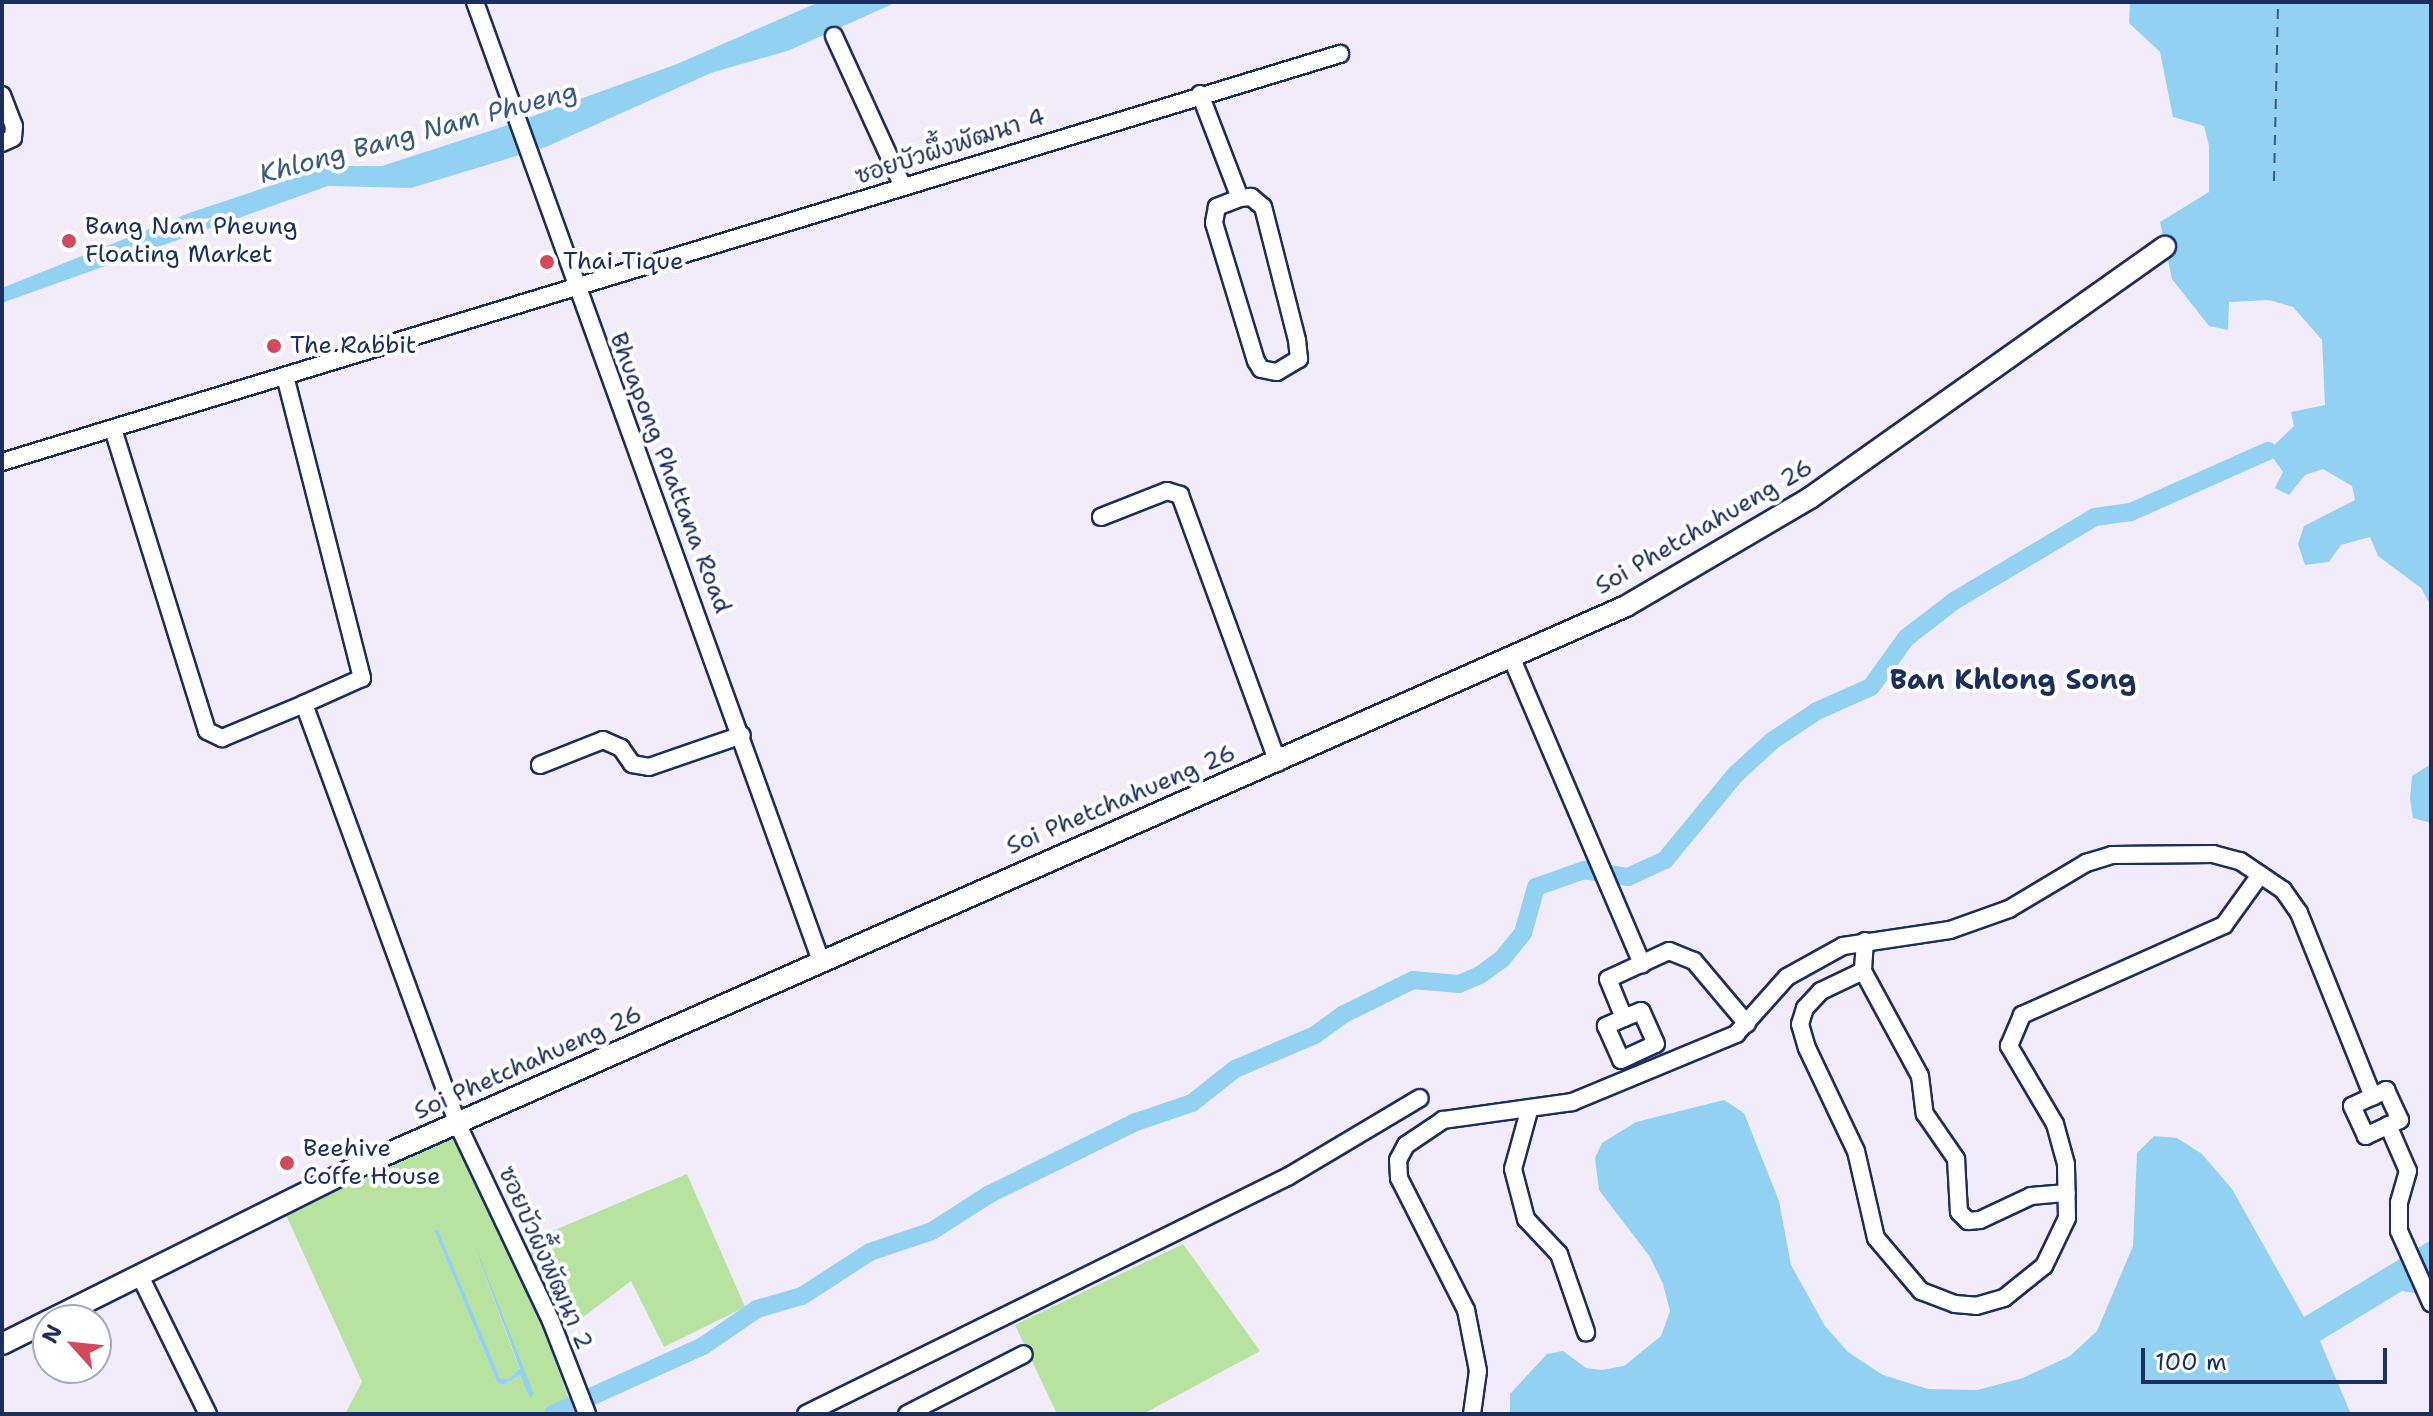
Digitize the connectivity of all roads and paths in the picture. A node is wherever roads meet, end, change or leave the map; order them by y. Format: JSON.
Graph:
{"nodes":[{"id":1,"x":475,"y":2,"type":"edge"},
{"id":2,"x":834,"y":36,"type":"dead end"},
{"id":3,"x":1340,"y":54,"type":"dead end"},
{"id":4,"x":1200,"y":94,"type":"junction"},
{"id":5,"x":2,"y":95,"type":"edge"},
{"id":6,"x":2,"y":143,"type":"edge"},
{"id":7,"x":903,"y":187,"type":"junction"},
{"id":8,"x":1240,"y":198,"type":"junction"},
{"id":9,"x":2165,"y":247,"type":"dead end"},
{"id":10,"x":576,"y":289,"type":"junction"},
{"id":11,"x":285,"y":376,"type":"junction"},
{"id":12,"x":113,"y":429,"type":"junction"},
{"id":13,"x":2,"y":462,"type":"edge"},
{"id":14,"x":1101,"y":517,"type":"dead end"},
{"id":15,"x":1512,"y":659,"type":"junction"},
{"id":16,"x":304,"y":704,"type":"junction"},
{"id":17,"x":742,"y":735,"type":"junction"},
{"id":18,"x":1278,"y":763,"type":"junction"},
{"id":19,"x":540,"y":765,"type":"dead end"},
{"id":20,"x":2260,"y":875,"type":"junction"},
{"id":21,"x":1865,"y":941,"type":"junction"},
{"id":22,"x":821,"y":961,"type":"junction"},
{"id":23,"x":1642,"y":964,"type":"junction"},
{"id":24,"x":1863,"y":971,"type":"junction"},
{"id":25,"x":1624,"y":1018,"type":"dead end"},
{"id":26,"x":1747,"y":1024,"type":"junction"},
{"id":27,"x":2373,"y":1097,"type":"junction"},
{"id":28,"x":1420,"y":1098,"type":"dead end"},
{"id":29,"x":1529,"y":1111,"type":"junction"},
{"id":30,"x":457,"y":1123,"type":"junction"},
{"id":31,"x":2388,"y":1125,"type":"junction"},
{"id":32,"x":2067,"y":1193,"type":"junction"},
{"id":33,"x":140,"y":1276,"type":"junction"},
{"id":34,"x":2430,"y":1302,"type":"edge"},
{"id":35,"x":82,"y":1304,"type":"edge"},
{"id":36,"x":32,"y":1329,"type":"edge"},
{"id":37,"x":1586,"y":1332,"type":"dead end"},
{"id":38,"x":2,"y":1344,"type":"edge"},
{"id":39,"x":1024,"y":1354,"type":"dead end"},
{"id":40,"x":208,"y":1414,"type":"edge"},
{"id":41,"x":587,"y":1414,"type":"edge"},
{"id":42,"x":806,"y":1414,"type":"edge"},
{"id":43,"x":907,"y":1414,"type":"edge"},
{"id":44,"x":1472,"y":1414,"type":"edge"}],
"edges":[{"from":1,"to":10,"type":"street","name":"Bhuapong Phattana Road"},
{"from":2,"to":7,"type":"street"},
{"from":3,"to":4,"type":"street","name":"ซอยบัวผึ้งพัฒนา 4"},
{"from":4,"to":7,"type":"street","name":"ซอยบัวผึ้งพัฒนา 4"},
{"from":4,"to":8,"type":"street"},
{"from":5,"to":6,"type":"street"},
{"from":7,"to":10,"type":"street","name":"ซอยบัวผึ้งพัฒนา 4"},
{"from":8,"to":8,"type":"street"},
{"from":9,"to":15,"type":"street","name":"Soi Phetchahueng 26"},
{"from":10,"to":11,"type":"street","name":"ซอยบัวผึ้งพัฒนา 4"},
{"from":10,"to":17,"type":"street","name":"Bhuapong Phattana Road"},
{"from":11,"to":12,"type":"street","name":"ซอยบัวผึ้งพัฒนา 4"},
{"from":11,"to":16,"type":"street"},
{"from":12,"to":13,"type":"street","name":"ซอยบัวผึ้งพัฒนา 4"},
{"from":12,"to":16,"type":"street"},
{"from":14,"to":18,"type":"street"},
{"from":15,"to":18,"type":"street","name":"Soi Phetchahueng 26"},
{"from":15,"to":23,"type":"street"},
{"from":16,"to":30,"type":"street","name":"ซอยบัวผึ้งพัฒนา 2"},
{"from":17,"to":19,"type":"street"},
{"from":17,"to":22,"type":"street","name":"Bhuapong Phattana Road"},
{"from":18,"to":22,"type":"street","name":"Soi Phetchahueng 26"},
{"from":20,"to":21,"type":"street"},
{"from":20,"to":27,"type":"street"},
{"from":20,"to":32,"type":"street"},
{"from":21,"to":24,"type":"street"},
{"from":21,"to":26,"type":"street"},
{"from":22,"to":30,"type":"street","name":"Soi Phetchahueng 26"},
{"from":23,"to":25,"type":"street"},
{"from":23,"to":26,"type":"street"},
{"from":24,"to":32,"type":"street"},
{"from":24,"to":32,"type":"street"},
{"from":26,"to":29,"type":"street"},
{"from":27,"to":31,"type":"street"},
{"from":27,"to":31,"type":"street"},
{"from":28,"to":42,"type":"street"},
{"from":29,"to":37,"type":"street"},
{"from":29,"to":44,"type":"street"},
{"from":30,"to":33,"type":"street","name":"Soi Phetchahueng 26"},
{"from":30,"to":41,"type":"street","name":"ซอยบัวผึ้งพัฒนา 2"},
{"from":31,"to":34,"type":"street"},
{"from":33,"to":35,"type":"street","name":"Soi Phetchahueng 26"},
{"from":33,"to":40,"type":"street"},
{"from":36,"to":38,"type":"street","name":"Soi Phetchahueng 26"},
{"from":39,"to":43,"type":"street"}]}
